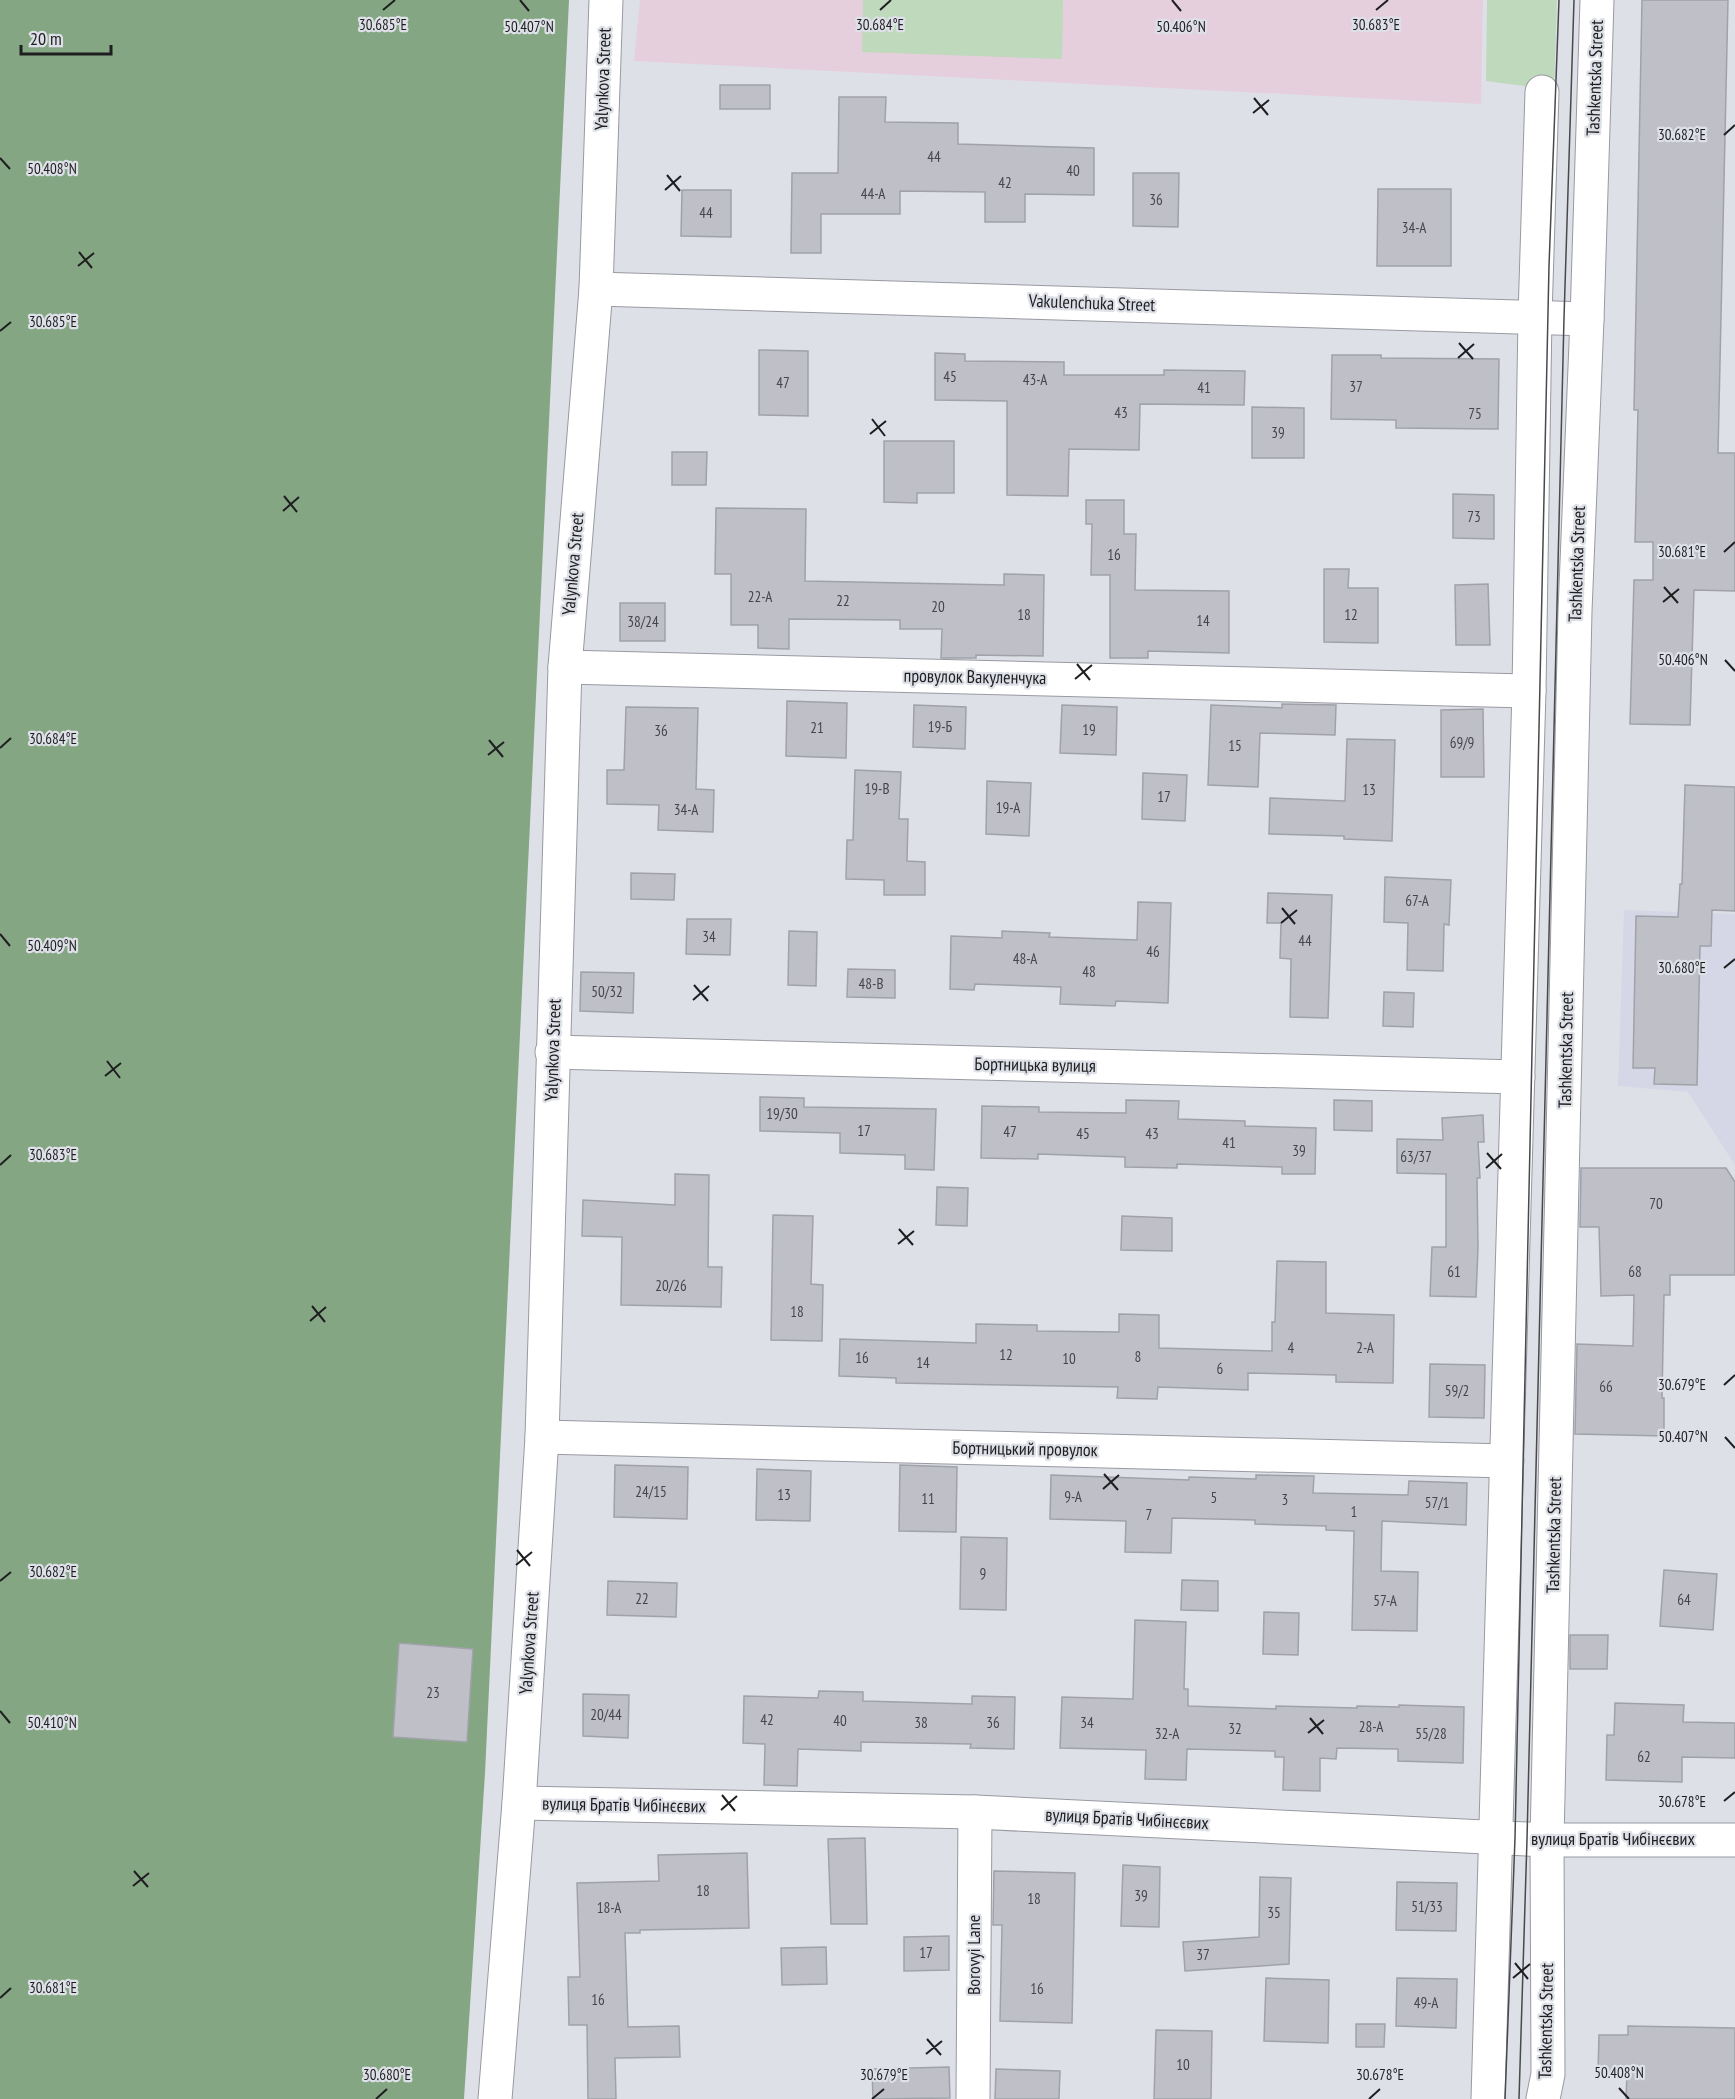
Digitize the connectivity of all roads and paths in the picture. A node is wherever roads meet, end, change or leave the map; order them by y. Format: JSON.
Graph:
{"nodes":[{"id":1,"x":606,"y":0,"type":"edge"},
{"id":2,"x":1597,"y":0,"type":"edge"},
{"id":3,"x":1542,"y":92,"type":"dead end"},
{"id":4,"x":596,"y":289,"type":"junction"},
{"id":5,"x":1534,"y":316,"type":"junction"},
{"id":6,"x":1587,"y":319,"type":"junction"},
{"id":7,"x":565,"y":667,"type":"junction"},
{"id":8,"x":1529,"y":691,"type":"junction"},
{"id":9,"x":552,"y":1052,"type":"junction"},
{"id":10,"x":1518,"y":1077,"type":"junction"},
{"id":11,"x":542,"y":1437,"type":"junction"},
{"id":12,"x":1507,"y":1461,"type":"junction"},
{"id":13,"x":519,"y":1803,"type":"junction"},
{"id":14,"x":975,"y":1812,"type":"junction"},
{"id":15,"x":1497,"y":1836,"type":"junction"},
{"id":16,"x":1547,"y":1840,"type":"junction"},
{"id":17,"x":1735,"y":1840,"type":"edge"},
{"id":18,"x":495,"y":2099,"type":"edge"},
{"id":19,"x":973,"y":2099,"type":"edge"},
{"id":20,"x":1488,"y":2099,"type":"edge"},
{"id":21,"x":1543,"y":2099,"type":"edge"}],
"edges":[{"from":1,"to":4,"type":"street","name":"Yalynkova Street"},
{"from":2,"to":6,"type":"street","name":"Tashkentska Street"},
{"from":3,"to":5,"type":"street"},
{"from":4,"to":5,"type":"street","name":"Vakulenchuka Street"},
{"from":4,"to":7,"type":"street","name":"Yalynkova Street"},
{"from":5,"to":6,"type":"street","name":"Vakulenchuka Street"},
{"from":5,"to":8,"type":"street"},
{"from":6,"to":16,"type":"street","name":"Tashkentska Street"},
{"from":7,"to":8,"type":"street","name":"провулок Вакуленчука"},
{"from":7,"to":9,"type":"street","name":"Yalynkova Street"},
{"from":8,"to":10,"type":"street"},
{"from":9,"to":10,"type":"street","name":"Бортницька вулиця"},
{"from":9,"to":11,"type":"street","name":"Yalynkova Street"},
{"from":10,"to":12,"type":"street"},
{"from":11,"to":12,"type":"street","name":"Бортницький провулок"},
{"from":11,"to":13,"type":"street","name":"Yalynkova Street"},
{"from":12,"to":15,"type":"street"},
{"from":13,"to":14,"type":"street","name":"вулиця Братів Чибінєєвих"},
{"from":13,"to":18,"type":"street","name":"Yalynkova Street"},
{"from":14,"to":15,"type":"street","name":"вулиця Братів Чибінєєвих"},
{"from":14,"to":19,"type":"street","name":"Borovyi Lane"},
{"from":15,"to":16,"type":"street","name":"вулиця Братів Чибінєєвих"},
{"from":15,"to":20,"type":"street"},
{"from":16,"to":17,"type":"street","name":"вулиця Братів Чибінєєвих"},
{"from":16,"to":21,"type":"street","name":"Tashkentska Street"}]}
